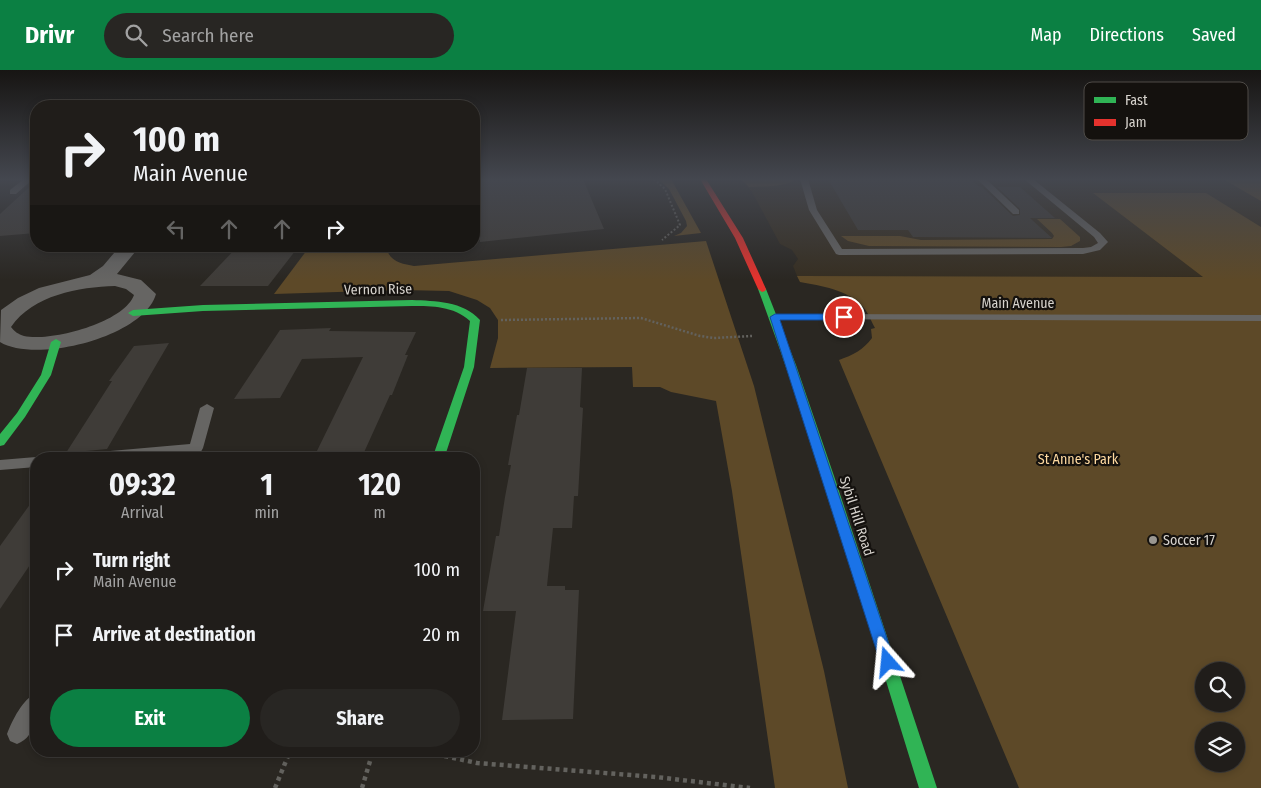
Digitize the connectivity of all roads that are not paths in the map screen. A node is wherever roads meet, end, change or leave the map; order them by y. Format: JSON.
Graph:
{"nodes":[{"id":1,"x":724,"y":213,"type":"edge"},
{"id":2,"x":814,"y":213,"type":"edge"},
{"id":3,"x":1069,"y":213,"type":"edge"},
{"id":4,"x":126,"y":252,"type":"edge"},
{"id":5,"x":95,"y":280,"type":"junction"},
{"id":6,"x":133,"y":313,"type":"junction"},
{"id":7,"x":775,"y":317,"type":"junction"},
{"id":8,"x":1261,"y":318,"type":"edge"},
{"id":9,"x":1,"y":323,"type":"edge"},
{"id":10,"x":56,"y":342,"type":"junction"},
{"id":11,"x":207,"y":408,"type":"dead end"},
{"id":12,"x":0,"y":442,"type":"edge"},
{"id":13,"x":194,"y":452,"type":"edge"},
{"id":14,"x":440,"y":452,"type":"edge"},
{"id":15,"x":30,"y":462,"type":"edge"},
{"id":16,"x":0,"y":465,"type":"edge"},
{"id":17,"x":30,"y":713,"type":"edge"},
{"id":18,"x":17,"y":734,"type":"dead end"},
{"id":19,"x":928,"y":788,"type":"edge"}],
"edges":[{"from":1,"to":7,"type":"main road","name":"Sybil Hill Road"},
{"from":2,"to":3,"type":"lane"},
{"from":4,"to":5,"type":"street"},
{"from":5,"to":6,"type":"street"},
{"from":5,"to":9,"type":"street"},
{"from":6,"to":10,"type":"street"},
{"from":6,"to":14,"type":"main road","name":"Vernon Rise"},
{"from":7,"to":8,"type":"lane","name":"Main Avenue"},
{"from":7,"to":19,"type":"main road","name":"Sybil Hill Road"},
{"from":9,"to":10,"type":"street"},
{"from":10,"to":12,"type":"main road"},
{"from":11,"to":13,"type":"lane"},
{"from":15,"to":16,"type":"lane"},
{"from":17,"to":18,"type":"lane"}]}
